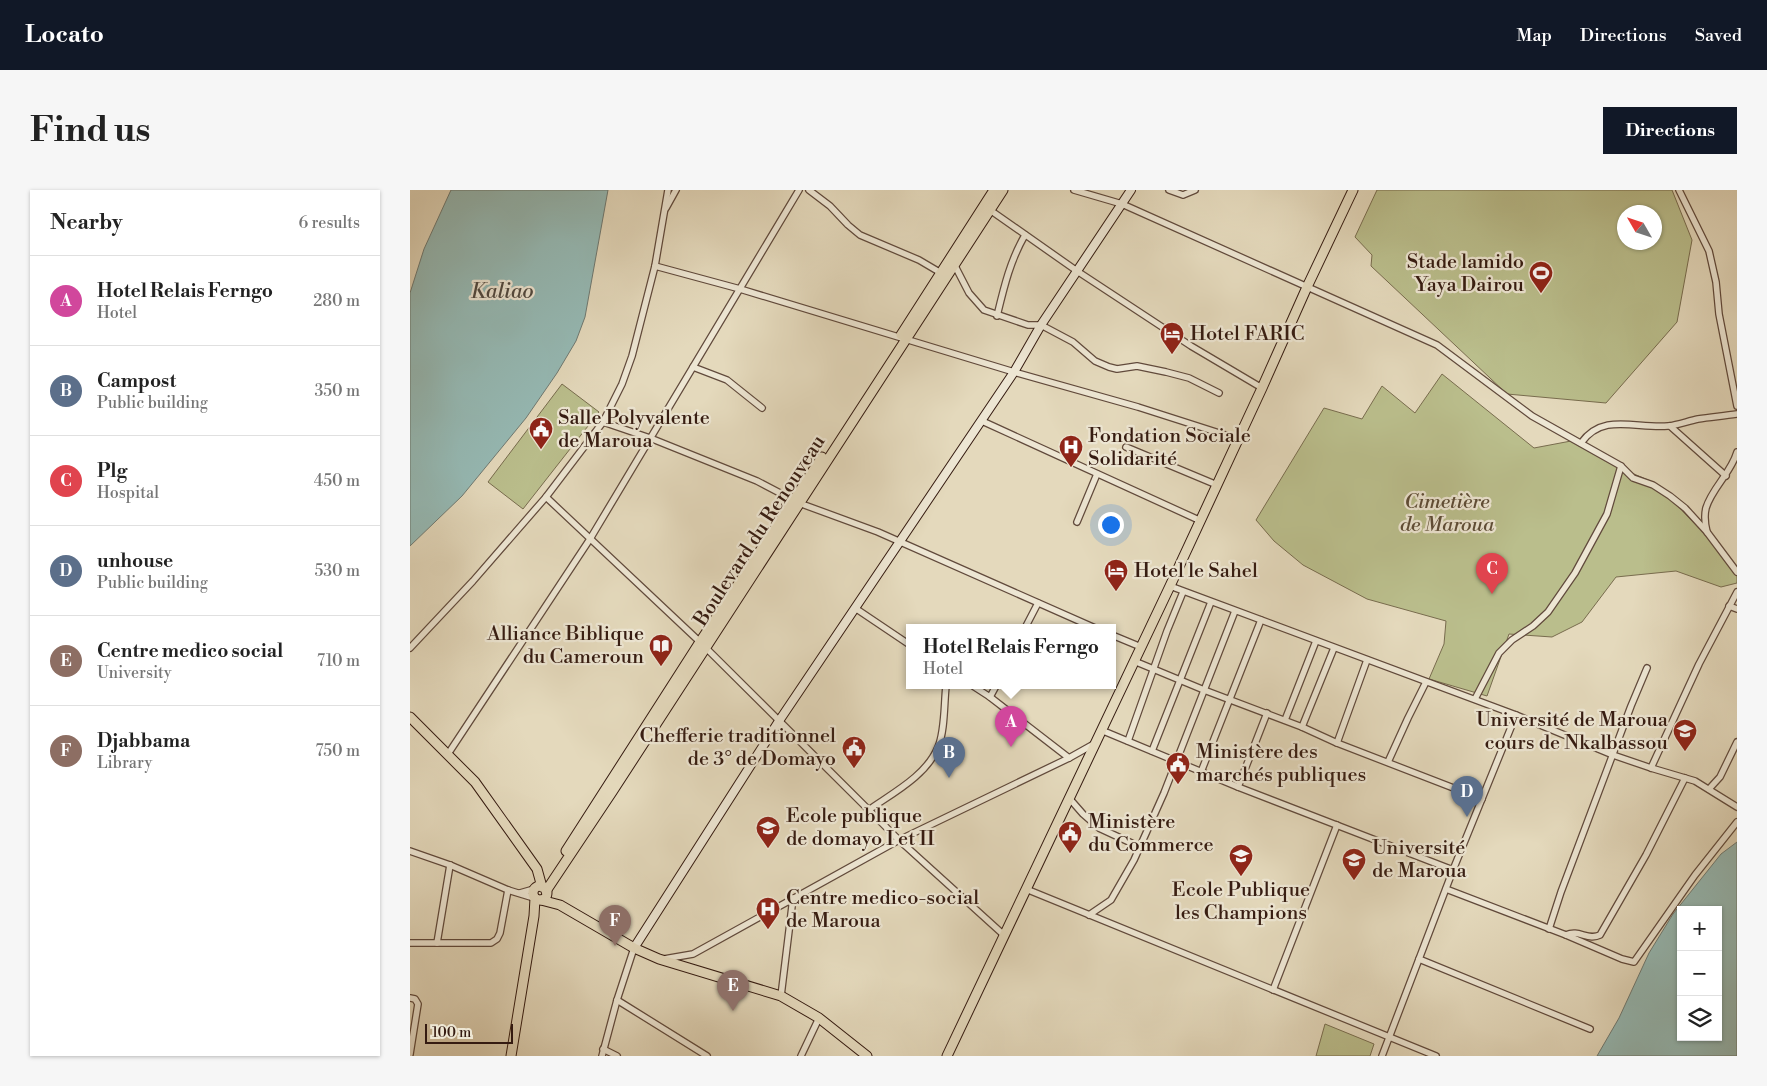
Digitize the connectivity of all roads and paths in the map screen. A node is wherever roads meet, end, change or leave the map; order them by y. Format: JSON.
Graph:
{"nodes":[{"id":1,"x":668,"y":190,"type":"edge"},
{"id":2,"x":676,"y":190,"type":"edge"},
{"id":3,"x":799,"y":190,"type":"edge"},
{"id":4,"x":809,"y":190,"type":"edge"},
{"id":5,"x":994,"y":190,"type":"edge"},
{"id":6,"x":1003,"y":190,"type":"edge"},
{"id":7,"x":1074,"y":190,"type":"edge"},
{"id":8,"x":1131,"y":190,"type":"edge"},
{"id":9,"x":1169,"y":190,"type":"edge"},
{"id":10,"x":1195,"y":190,"type":"edge"},
{"id":11,"x":1353,"y":190,"type":"edge"},
{"id":12,"x":1679,"y":190,"type":"edge"},
{"id":13,"x":1122,"y":204,"type":"junction"},
{"id":14,"x":990,"y":210,"type":"junction"},
{"id":15,"x":664,"y":212,"type":"junction"},
{"id":16,"x":1025,"y":236,"type":"junction"},
{"id":17,"x":954,"y":264,"type":"junction"},
{"id":18,"x":655,"y":266,"type":"junction"},
{"id":19,"x":1077,"y":271,"type":"junction"},
{"id":20,"x":941,"y":273,"type":"junction"},
{"id":21,"x":1307,"y":287,"type":"junction"},
{"id":22,"x":740,"y":289,"type":"junction"},
{"id":23,"x":997,"y":316,"type":"junction"},
{"id":24,"x":1041,"y":325,"type":"junction"},
{"id":25,"x":902,"y":338,"type":"junction"},
{"id":26,"x":693,"y":367,"type":"junction"},
{"id":27,"x":1014,"y":372,"type":"junction"},
{"id":28,"x":1262,"y":388,"type":"junction"},
{"id":29,"x":1219,"y":393,"type":"dead end"},
{"id":30,"x":1737,"y":406,"type":"edge"},
{"id":31,"x":762,"y":408,"type":"dead end"},
{"id":32,"x":1737,"y":414,"type":"edge"},
{"id":33,"x":982,"y":421,"type":"junction"},
{"id":34,"x":603,"y":422,"type":"junction"},
{"id":35,"x":1670,"y":426,"type":"junction"},
{"id":36,"x":650,"y":438,"type":"junction"},
{"id":37,"x":1238,"y":439,"type":"junction"},
{"id":38,"x":1581,"y":443,"type":"junction"},
{"id":39,"x":1126,"y":447,"type":"dead end"},
{"id":40,"x":1737,"y":452,"type":"edge"},
{"id":41,"x":1621,"y":466,"type":"junction"},
{"id":42,"x":1097,"y":474,"type":"junction"},
{"id":43,"x":1726,"y":476,"type":"junction"},
{"id":44,"x":1217,"y":485,"type":"junction"},
{"id":45,"x":546,"y":498,"type":"junction"},
{"id":46,"x":796,"y":502,"type":"junction"},
{"id":47,"x":1201,"y":521,"type":"junction"},
{"id":48,"x":1077,"y":522,"type":"dead end"},
{"id":49,"x":1706,"y":532,"type":"junction"},
{"id":50,"x":590,"y":539,"type":"junction"},
{"id":51,"x":899,"y":542,"type":"junction"},
{"id":52,"x":1737,"y":572,"type":"edge"},
{"id":53,"x":1170,"y":586,"type":"junction"},
{"id":54,"x":1183,"y":592,"type":"junction"},
{"id":55,"x":1737,"y":592,"type":"edge"},
{"id":56,"x":1038,"y":602,"type":"junction"},
{"id":57,"x":1212,"y":602,"type":"junction"},
{"id":58,"x":1729,"y":606,"type":"junction"},
{"id":59,"x":854,"y":608,"type":"junction"},
{"id":60,"x":1737,"y":609,"type":"edge"},
{"id":61,"x":1235,"y":611,"type":"junction"},
{"id":62,"x":1261,"y":620,"type":"junction"},
{"id":63,"x":1027,"y":624,"type":"edge"},
{"id":64,"x":1086,"y":624,"type":"edge"},
{"id":65,"x":1116,"y":637,"type":"edge"},
{"id":66,"x":906,"y":641,"type":"edge"},
{"id":67,"x":1316,"y":641,"type":"junction"},
{"id":68,"x":702,"y":645,"type":"junction"},
{"id":69,"x":1141,"y":647,"type":"junction"},
{"id":70,"x":410,"y":648,"type":"edge"},
{"id":71,"x":1334,"y":648,"type":"junction"},
{"id":72,"x":1367,"y":660,"type":"junction"},
{"id":73,"x":1134,"y":661,"type":"junction"},
{"id":74,"x":1647,"y":668,"type":"dead end"},
{"id":75,"x":1154,"y":669,"type":"junction"},
{"id":76,"x":1180,"y":680,"type":"junction"},
{"id":77,"x":1426,"y":682,"type":"junction"},
{"id":78,"x":946,"y":689,"type":"edge"},
{"id":79,"x":978,"y":689,"type":"edge"},
{"id":80,"x":994,"y":689,"type":"edge"},
{"id":81,"x":1204,"y":690,"type":"junction"},
{"id":82,"x":990,"y":697,"type":"junction"},
{"id":83,"x":1229,"y":699,"type":"junction"},
{"id":84,"x":1475,"y":699,"type":"junction"},
{"id":85,"x":1267,"y":713,"type":"junction"},
{"id":86,"x":1516,"y":715,"type":"junction"},
{"id":87,"x":410,"y":717,"type":"edge"},
{"id":88,"x":779,"y":720,"type":"junction"},
{"id":89,"x":1285,"y":720,"type":"junction"},
{"id":90,"x":1302,"y":727,"type":"junction"},
{"id":91,"x":1101,"y":730,"type":"junction"},
{"id":92,"x":1128,"y":742,"type":"junction"},
{"id":93,"x":1737,"y":742,"type":"edge"},
{"id":94,"x":1337,"y":743,"type":"junction"},
{"id":95,"x":1094,"y":744,"type":"junction"},
{"id":96,"x":1152,"y":751,"type":"junction"},
{"id":97,"x":448,"y":754,"type":"junction"},
{"id":98,"x":1614,"y":755,"type":"junction"},
{"id":99,"x":1069,"y":758,"type":"junction"},
{"id":100,"x":1176,"y":761,"type":"junction"},
{"id":101,"x":1388,"y":762,"type":"junction"},
{"id":102,"x":1651,"y":768,"type":"junction"},
{"id":103,"x":1201,"y":772,"type":"junction"},
{"id":104,"x":1684,"y":778,"type":"junction"},
{"id":105,"x":1238,"y":787,"type":"junction"},
{"id":106,"x":1709,"y":790,"type":"junction"},
{"id":107,"x":1069,"y":798,"type":"junction"},
{"id":108,"x":1482,"y":799,"type":"junction"},
{"id":109,"x":1737,"y":807,"type":"edge"},
{"id":110,"x":870,"y":809,"type":"junction"},
{"id":111,"x":1737,"y":822,"type":"edge"},
{"id":112,"x":1337,"y":825,"type":"junction"},
{"id":113,"x":899,"y":840,"type":"junction"},
{"id":114,"x":1140,"y":847,"type":"junction"},
{"id":115,"x":410,"y":851,"type":"edge"},
{"id":116,"x":450,"y":865,"type":"junction"},
{"id":117,"x":1453,"y":870,"type":"junction"},
{"id":118,"x":1026,"y":889,"type":"junction"},
{"id":119,"x":1446,"y":889,"type":"junction"},
{"id":120,"x":508,"y":890,"type":"junction"},
{"id":121,"x":540,"y":893,"type":"junction"},
{"id":122,"x":793,"y":898,"type":"junction"},
{"id":123,"x":1089,"y":915,"type":"junction"},
{"id":124,"x":1549,"y":929,"type":"junction"},
{"id":125,"x":1566,"y":935,"type":"junction"},
{"id":126,"x":1005,"y":936,"type":"junction"},
{"id":127,"x":410,"y":943,"type":"edge"},
{"id":128,"x":437,"y":943,"type":"junction"},
{"id":129,"x":634,"y":948,"type":"junction"},
{"id":130,"x":659,"y":959,"type":"junction"},
{"id":131,"x":1419,"y":959,"type":"junction"},
{"id":132,"x":1273,"y":990,"type":"junction"},
{"id":133,"x":781,"y":996,"type":"junction"},
{"id":134,"x":410,"y":998,"type":"edge"},
{"id":135,"x":617,"y":1000,"type":"junction"},
{"id":136,"x":819,"y":1018,"type":"junction"},
{"id":137,"x":1590,"y":1029,"type":"dead end"},
{"id":138,"x":1389,"y":1037,"type":"junction"},
{"id":139,"x":604,"y":1049,"type":"junction"},
{"id":140,"x":410,"y":1054,"type":"edge"},
{"id":141,"x":511,"y":1056,"type":"edge"},
{"id":142,"x":602,"y":1056,"type":"edge"},
{"id":143,"x":617,"y":1056,"type":"edge"},
{"id":144,"x":707,"y":1056,"type":"edge"},
{"id":145,"x":801,"y":1056,"type":"edge"},
{"id":146,"x":867,"y":1056,"type":"edge"},
{"id":147,"x":947,"y":1056,"type":"edge"},
{"id":148,"x":1382,"y":1056,"type":"edge"},
{"id":149,"x":1436,"y":1056,"type":"edge"}],
"edges":[{"from":1,"to":15,"type":"street"},
{"from":2,"to":15,"type":"street"},
{"from":3,"to":22,"type":"street"},
{"from":4,"to":20,"type":"street"},
{"from":5,"to":20,"type":"main road","name":"Boulevard du Renouveau"},
{"from":6,"to":14,"type":"main road","name":"Boulevard du Renouveau"},
{"from":7,"to":13,"type":"street"},
{"from":8,"to":13,"type":"main road"},
{"from":9,"to":10,"type":"street"},
{"from":11,"to":21,"type":"main road"},
{"from":12,"to":30,"type":"street"},
{"from":13,"to":19,"type":"main road"},
{"from":13,"to":21,"type":"street"},
{"from":14,"to":16,"type":"street"},
{"from":14,"to":17,"type":"main road","name":"Boulevard du Renouveau"},
{"from":15,"to":18,"type":"street"},
{"from":16,"to":19,"type":"street"},
{"from":16,"to":23,"type":"street"},
{"from":17,"to":23,"type":"street"},
{"from":17,"to":25,"type":"main road","name":"Boulevard du Renouveau"},
{"from":18,"to":22,"type":"street"},
{"from":18,"to":34,"type":"street"},
{"from":19,"to":24,"type":"main road"},
{"from":19,"to":28,"type":"street"},
{"from":20,"to":25,"type":"main road","name":"Boulevard du Renouveau"},
{"from":21,"to":28,"type":"main road"},
{"from":21,"to":38,"type":"street"},
{"from":22,"to":25,"type":"street"},
{"from":22,"to":26,"type":"street"},
{"from":23,"to":24,"type":"street"},
{"from":24,"to":27,"type":"main road"},
{"from":24,"to":29,"type":"street"},
{"from":25,"to":27,"type":"street"},
{"from":25,"to":46,"type":"main road","name":"Boulevard du Renouveau"},
{"from":26,"to":31,"type":"street"},
{"from":26,"to":36,"type":"street"},
{"from":27,"to":33,"type":"main road"},
{"from":27,"to":37,"type":"street"},
{"from":28,"to":37,"type":"main road"},
{"from":32,"to":35,"type":"street"},
{"from":33,"to":42,"type":"street"},
{"from":33,"to":51,"type":"main road"},
{"from":34,"to":36,"type":"street"},
{"from":34,"to":45,"type":"street"},
{"from":35,"to":38,"type":"street"},
{"from":35,"to":43,"type":"street"},
{"from":36,"to":46,"type":"street"},
{"from":36,"to":50,"type":"street"},
{"from":37,"to":44,"type":"main road"},
{"from":38,"to":41,"type":"street"},
{"from":39,"to":44,"type":"street"},
{"from":40,"to":43,"type":"street"},
{"from":41,"to":49,"type":"street"},
{"from":41,"to":84,"type":"street"},
{"from":42,"to":47,"type":"street"},
{"from":42,"to":48,"type":"street"},
{"from":43,"to":49,"type":"street"},
{"from":44,"to":47,"type":"main road"},
{"from":45,"to":50,"type":"street"},
{"from":45,"to":70,"type":"street"},
{"from":46,"to":51,"type":"street"},
{"from":46,"to":68,"type":"main road","name":"Boulevard du Renouveau"},
{"from":47,"to":53,"type":"main road"},
{"from":49,"to":52,"type":"street"},
{"from":50,"to":68,"type":"street"},
{"from":50,"to":97,"type":"street"},
{"from":51,"to":56,"type":"street"},
{"from":51,"to":59,"type":"main road"},
{"from":53,"to":54,"type":"street"},
{"from":53,"to":69,"type":"main road"},
{"from":54,"to":57,"type":"street"},
{"from":54,"to":75,"type":"street"},
{"from":55,"to":58,"type":"street"},
{"from":56,"to":63,"type":"street"},
{"from":56,"to":64,"type":"street"},
{"from":57,"to":61,"type":"street"},
{"from":57,"to":76,"type":"street"},
{"from":58,"to":60,"type":"street"},
{"from":58,"to":102,"type":"street"},
{"from":59,"to":66,"type":"street"},
{"from":59,"to":88,"type":"main road"},
{"from":61,"to":62,"type":"street"},
{"from":61,"to":81,"type":"street"},
{"from":62,"to":67,"type":"street"},
{"from":62,"to":83,"type":"street"},
{"from":65,"to":69,"type":"street"},
{"from":67,"to":71,"type":"street"},
{"from":67,"to":89,"type":"street"},
{"from":68,"to":88,"type":"street"},
{"from":68,"to":121,"type":"main road","name":"Boulevard du Renouveau"},
{"from":69,"to":73,"type":"main road"},
{"from":71,"to":72,"type":"street"},
{"from":71,"to":90,"type":"street"},
{"from":72,"to":77,"type":"street"},
{"from":72,"to":94,"type":"street"},
{"from":73,"to":75,"type":"street"},
{"from":73,"to":91,"type":"main road"},
{"from":74,"to":98,"type":"street"},
{"from":75,"to":76,"type":"street"},
{"from":75,"to":92,"type":"street"},
{"from":76,"to":81,"type":"street"},
{"from":76,"to":96,"type":"street"},
{"from":77,"to":84,"type":"street"},
{"from":77,"to":101,"type":"street"},
{"from":78,"to":110,"type":"street"},
{"from":79,"to":82,"type":"street"},
{"from":80,"to":82,"type":"street"},
{"from":81,"to":83,"type":"street"},
{"from":81,"to":100,"type":"street"},
{"from":82,"to":99,"type":"street"},
{"from":83,"to":85,"type":"street"},
{"from":83,"to":103,"type":"street"},
{"from":84,"to":86,"type":"street"},
{"from":85,"to":89,"type":"street"},
{"from":85,"to":105,"type":"street"},
{"from":86,"to":98,"type":"street"},
{"from":86,"to":108,"type":"street"},
{"from":87,"to":97,"type":"main road"},
{"from":88,"to":110,"type":"street"},
{"from":88,"to":129,"type":"main road"},
{"from":89,"to":90,"type":"street"},
{"from":90,"to":94,"type":"street"},
{"from":91,"to":92,"type":"street"},
{"from":91,"to":95,"type":"main road"},
{"from":92,"to":96,"type":"street"},
{"from":93,"to":106,"type":"street"},
{"from":94,"to":101,"type":"street"},
{"from":95,"to":99,"type":"street"},
{"from":95,"to":107,"type":"main road"},
{"from":96,"to":100,"type":"street"},
{"from":97,"to":121,"type":"main road"},
{"from":98,"to":102,"type":"street"},
{"from":98,"to":124,"type":"street"},
{"from":99,"to":113,"type":"street"},
{"from":100,"to":103,"type":"street"},
{"from":100,"to":114,"type":"street"},
{"from":101,"to":108,"type":"street"},
{"from":102,"to":104,"type":"street"},
{"from":103,"to":105,"type":"street"},
{"from":104,"to":106,"type":"street"},
{"from":104,"to":125,"type":"street"},
{"from":105,"to":112,"type":"street"},
{"from":106,"to":109,"type":"street"},
{"from":107,"to":114,"type":"street"},
{"from":107,"to":118,"type":"main road"},
{"from":108,"to":117,"type":"street"},
{"from":110,"to":113,"type":"street"},
{"from":111,"to":125,"type":"street"},
{"from":112,"to":117,"type":"street"},
{"from":112,"to":132,"type":"street"},
{"from":113,"to":122,"type":"street"},
{"from":113,"to":126,"type":"street"},
{"from":114,"to":123,"type":"street"},
{"from":115,"to":116,"type":"street"},
{"from":116,"to":120,"type":"street"},
{"from":116,"to":128,"type":"street"},
{"from":117,"to":119,"type":"street"},
{"from":118,"to":123,"type":"street"},
{"from":118,"to":126,"type":"main road"},
{"from":119,"to":124,"type":"street"},
{"from":119,"to":131,"type":"street"},
{"from":120,"to":121,"type":"street"},
{"from":120,"to":128,"type":"street"},
{"from":121,"to":129,"type":"main road"},
{"from":121,"to":141,"type":"main road"},
{"from":122,"to":130,"type":"street"},
{"from":122,"to":133,"type":"street"},
{"from":123,"to":132,"type":"street"},
{"from":124,"to":125,"type":"street"},
{"from":126,"to":147,"type":"main road"},
{"from":127,"to":128,"type":"street"},
{"from":129,"to":130,"type":"main road"},
{"from":129,"to":135,"type":"street"},
{"from":130,"to":133,"type":"main road"},
{"from":131,"to":137,"type":"street"},
{"from":131,"to":138,"type":"street"},
{"from":132,"to":138,"type":"street"},
{"from":133,"to":136,"type":"main road"},
{"from":134,"to":140,"type":"street"},
{"from":135,"to":139,"type":"street"},
{"from":135,"to":144,"type":"street"},
{"from":136,"to":145,"type":"street"},
{"from":136,"to":146,"type":"main road"},
{"from":138,"to":148,"type":"street"},
{"from":138,"to":149,"type":"street"},
{"from":139,"to":142,"type":"street"},
{"from":139,"to":143,"type":"street"}]}
